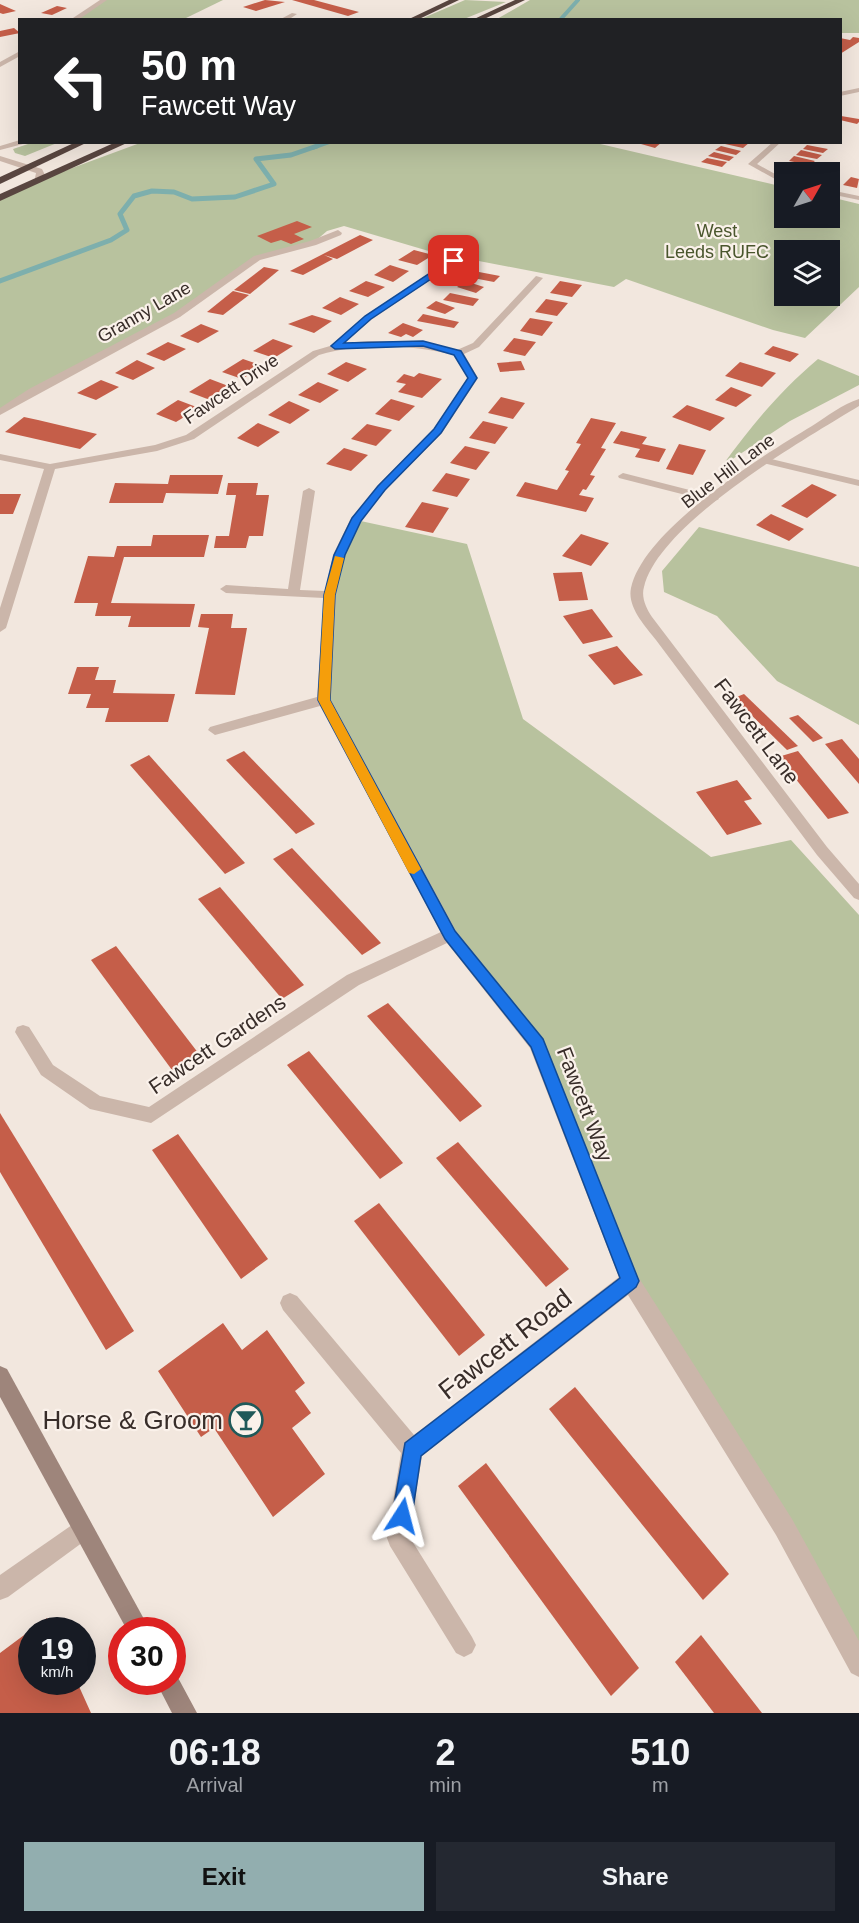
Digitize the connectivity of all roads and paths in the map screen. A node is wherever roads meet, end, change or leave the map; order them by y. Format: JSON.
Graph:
{"nodes":[{"id":1,"x":104,"y":0,"type":"edge"},
{"id":2,"x":455,"y":0,"type":"edge"},
{"id":3,"x":521,"y":0,"type":"edge"},
{"id":4,"x":294,"y":14,"type":"dead end"},
{"id":5,"x":76,"y":18,"type":"edge"},
{"id":6,"x":286,"y":18,"type":"edge"},
{"id":7,"x":414,"y":18,"type":"edge"},
{"id":8,"x":480,"y":18,"type":"edge"},
{"id":9,"x":18,"y":53,"type":"edge"},
{"id":10,"x":1,"y":64,"type":"edge"},
{"id":11,"x":859,"y":90,"type":"edge"},
{"id":12,"x":842,"y":94,"type":"edge"},
{"id":13,"x":18,"y":143,"type":"edge"},
{"id":14,"x":79,"y":144,"type":"edge"},
{"id":15,"x":120,"y":144,"type":"edge"},
{"id":16,"x":776,"y":144,"type":"edge"},
{"id":17,"x":0,"y":148,"type":"edge"},
{"id":18,"x":0,"y":158,"type":"edge"},
{"id":19,"x":84,"y":160,"type":"junction"},
{"id":20,"x":28,"y":166,"type":"junction"},
{"id":21,"x":774,"y":176,"type":"edge"},
{"id":22,"x":0,"y":181,"type":"edge"},
{"id":23,"x":37,"y":181,"type":"junction"},
{"id":24,"x":840,"y":194,"type":"edge"},
{"id":25,"x":0,"y":198,"type":"edge"},
{"id":26,"x":859,"y":198,"type":"edge"},
{"id":27,"x":338,"y":233,"type":"dead end"},
{"id":28,"x":454,"y":261,"type":"dead end"},
{"id":29,"x":538,"y":278,"type":"dead end"},
{"id":30,"x":335,"y":346,"type":"junction"},
{"id":31,"x":458,"y":353,"type":"junction"},
{"id":32,"x":859,"y":402,"type":"edge"},
{"id":33,"x":0,"y":412,"type":"edge"},
{"id":34,"x":0,"y":457,"type":"edge"},
{"id":35,"x":767,"y":461,"type":"junction"},
{"id":36,"x":50,"y":466,"type":"junction"},
{"id":37,"x":623,"y":476,"type":"dead end"},
{"id":38,"x":859,"y":483,"type":"edge"},
{"id":39,"x":309,"y":491,"type":"dead end"},
{"id":40,"x":713,"y":499,"type":"junction"},
{"id":41,"x":637,"y":586,"type":"joint"},
{"id":42,"x":226,"y":589,"type":"dead end"},
{"id":43,"x":294,"y":592,"type":"junction"},
{"id":44,"x":330,"y":595,"type":"junction"},
{"id":45,"x":0,"y":628,"type":"edge"},
{"id":46,"x":324,"y":700,"type":"junction"},
{"id":47,"x":214,"y":730,"type":"dead end"},
{"id":48,"x":859,"y":894,"type":"edge"},
{"id":49,"x":450,"y":935,"type":"junction"},
{"id":50,"x":23,"y":1032,"type":"dead end"},
{"id":51,"x":630,"y":1281,"type":"junction"},
{"id":52,"x":290,"y":1303,"type":"dead end"},
{"id":53,"x":0,"y":1377,"type":"edge"},
{"id":54,"x":412,"y":1450,"type":"junction"},
{"id":55,"x":82,"y":1529,"type":"junction"},
{"id":56,"x":0,"y":1589,"type":"edge"},
{"id":57,"x":132,"y":1617,"type":"edge"},
{"id":58,"x":464,"y":1645,"type":"dead end"},
{"id":59,"x":859,"y":1665,"type":"edge"},
{"id":60,"x":175,"y":1695,"type":"edge"},
{"id":61,"x":185,"y":1713,"type":"edge"}],
"edges":[{"from":1,"to":5,"type":"street"},
{"from":2,"to":7,"type":"highway"},
{"from":3,"to":8,"type":"highway"},
{"from":4,"to":6,"type":"street"},
{"from":9,"to":10,"type":"street"},
{"from":11,"to":12,"type":"street"},
{"from":13,"to":17,"type":"street"},
{"from":14,"to":20,"type":"highway"},
{"from":15,"to":19,"type":"highway"},
{"from":16,"to":21,"type":"street"},
{"from":18,"to":20,"type":"street"},
{"from":19,"to":20,"type":"highway"},
{"from":19,"to":23,"type":"highway"},
{"from":20,"to":22,"type":"highway"},
{"from":20,"to":23,"type":"street"},
{"from":23,"to":25,"type":"highway"},
{"from":24,"to":26,"type":"street"},
{"from":27,"to":33,"type":"street","name":"Granny Lane"},
{"from":28,"to":30,"type":"street"},
{"from":29,"to":31,"type":"street"},
{"from":30,"to":31,"type":"street"},
{"from":30,"to":36,"type":"street","name":"Fawcett Drive"},
{"from":31,"to":44,"type":"street"},
{"from":32,"to":35,"type":"street","name":"Blue Hill Lane"},
{"from":34,"to":36,"type":"street","name":"Fawcett Drive"},
{"from":35,"to":38,"type":"street"},
{"from":35,"to":40,"type":"street","name":"Blue Hill Lane"},
{"from":36,"to":45,"type":"street"},
{"from":37,"to":40,"type":"street"},
{"from":39,"to":43,"type":"street"},
{"from":40,"to":41,"type":"street","name":"Blue Hill Lane"},
{"from":41,"to":48,"type":"street","name":"Fawcett Lane"},
{"from":42,"to":43,"type":"street"},
{"from":43,"to":44,"type":"street"},
{"from":44,"to":46,"type":"street"},
{"from":46,"to":47,"type":"street"},
{"from":46,"to":49,"type":"street","name":"Fawcett Way"},
{"from":49,"to":50,"type":"street","name":"Fawcett Gardens"},
{"from":49,"to":51,"type":"street","name":"Fawcett Way"},
{"from":51,"to":54,"type":"street","name":"Fawcett Road"},
{"from":51,"to":59,"type":"street","name":"Fawcett Way"},
{"from":52,"to":54,"type":"street"},
{"from":53,"to":55,"type":"street"},
{"from":54,"to":58,"type":"street"},
{"from":55,"to":56,"type":"street"},
{"from":55,"to":57,"type":"street"},
{"from":60,"to":61,"type":"street"}]}
